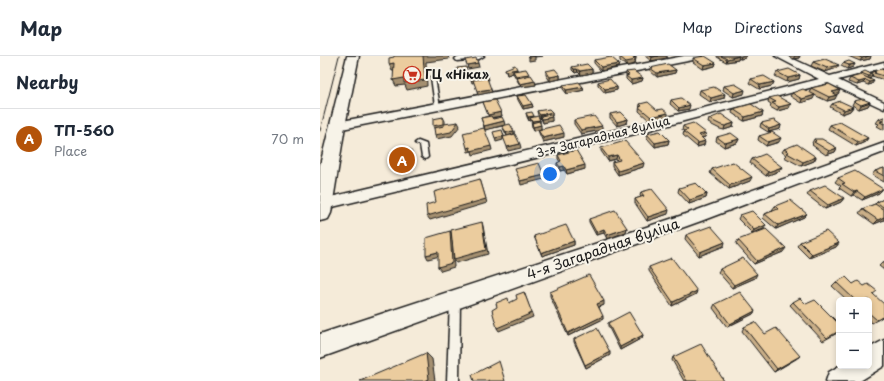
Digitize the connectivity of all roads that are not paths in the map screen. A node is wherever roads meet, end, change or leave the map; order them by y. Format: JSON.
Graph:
{"nodes":[{"id":1,"x":353,"y":56,"type":"edge"},
{"id":2,"x":479,"y":56,"type":"edge"},
{"id":3,"x":698,"y":56,"type":"edge"},
{"id":4,"x":780,"y":56,"type":"edge"},
{"id":5,"x":457,"y":58,"type":"edge"},
{"id":6,"x":884,"y":65,"type":"edge"},
{"id":7,"x":433,"y":78,"type":"dead end"},
{"id":8,"x":829,"y":80,"type":"junction"},
{"id":9,"x":438,"y":106,"type":"junction"},
{"id":10,"x":884,"y":106,"type":"edge"},
{"id":11,"x":337,"y":126,"type":"junction"},
{"id":12,"x":418,"y":143,"type":"dead end"},
{"id":13,"x":884,"y":147,"type":"edge"},
{"id":14,"x":425,"y":157,"type":"dead end"},
{"id":15,"x":321,"y":209,"type":"edge"},
{"id":16,"x":455,"y":300,"type":"junction"},
{"id":17,"x":320,"y":346,"type":"edge"},
{"id":18,"x":884,"y":352,"type":"edge"},
{"id":19,"x":872,"y":360,"type":"edge"},
{"id":20,"x":857,"y":369,"type":"edge"},
{"id":21,"x":453,"y":381,"type":"edge"},
{"id":22,"x":838,"y":381,"type":"edge"}],
"edges":[{"from":1,"to":11,"type":"main road"},
{"from":2,"to":5,"type":"street"},
{"from":3,"to":9,"type":"street"},
{"from":4,"to":8,"type":"street"},
{"from":6,"to":8,"type":"street","name":"3-я Загарадная вуліца"},
{"from":7,"to":9,"type":"lane"},
{"from":8,"to":10,"type":"street"},
{"from":8,"to":15,"type":"street","name":"3-я Загарадная вуліца"},
{"from":9,"to":11,"type":"street"},
{"from":11,"to":15,"type":"main road"},
{"from":12,"to":14,"type":"lane"},
{"from":13,"to":16,"type":"street","name":"4-я Загарадная вуліца"},
{"from":16,"to":17,"type":"street","name":"4-я Загарадная вуліца"},
{"from":16,"to":21,"type":"lane"},
{"from":18,"to":19,"type":"street"},
{"from":20,"to":22,"type":"street"}]}
